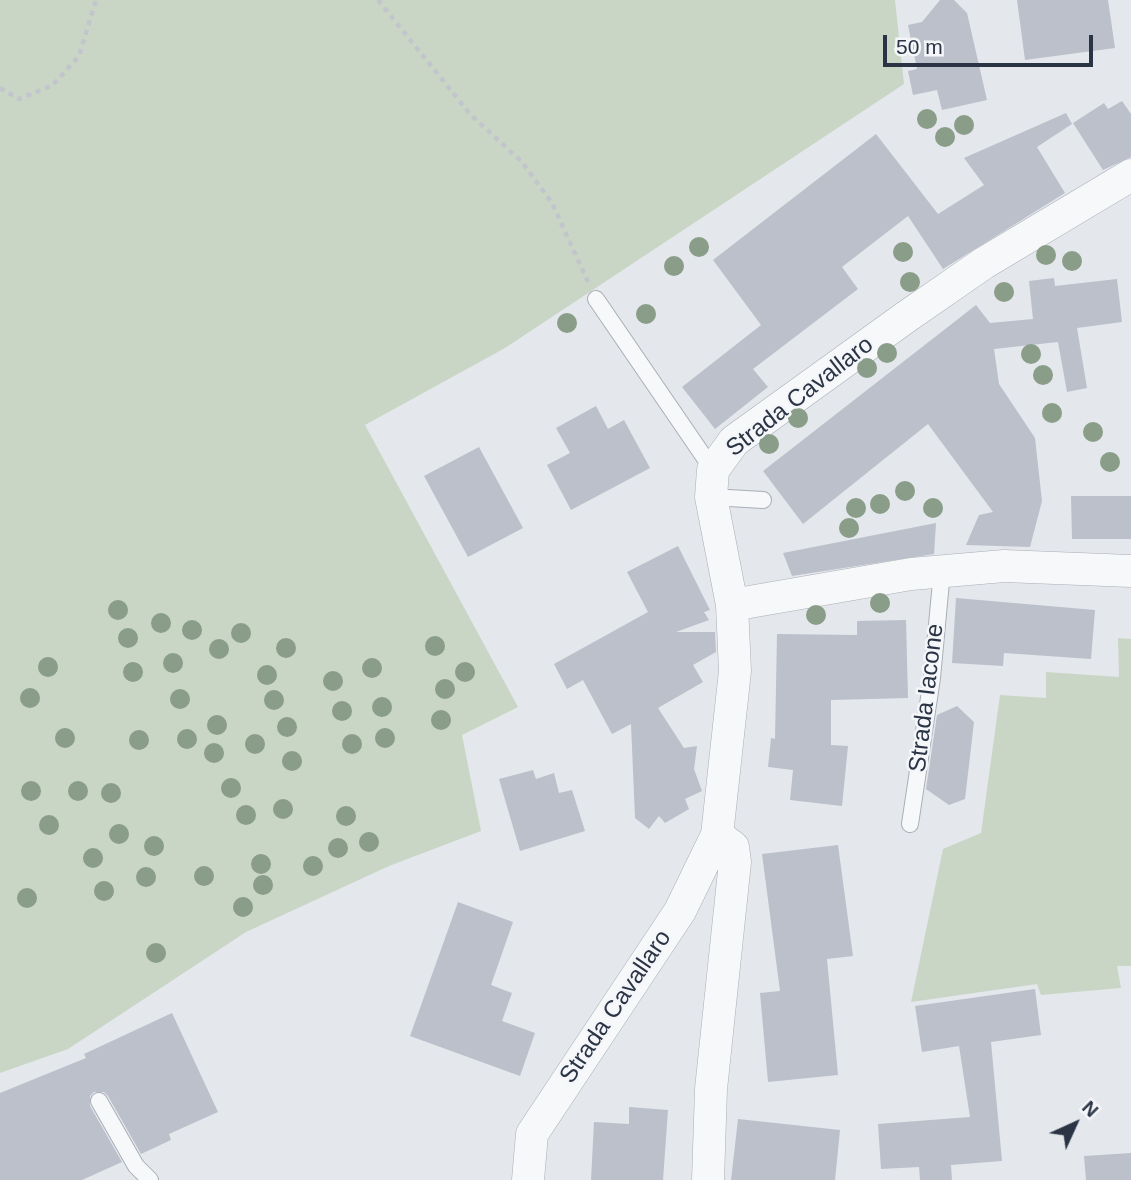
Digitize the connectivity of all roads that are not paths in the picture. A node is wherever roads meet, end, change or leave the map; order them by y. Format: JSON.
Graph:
{"nodes":[{"id":1,"x":1131,"y":175,"type":"edge"},
{"id":2,"x":596,"y":299,"type":"road end"},
{"id":3,"x":712,"y":484,"type":"junction"},
{"id":4,"x":763,"y":500,"type":"dead end"},
{"id":5,"x":1131,"y":571,"type":"edge"},
{"id":6,"x":942,"y":572,"type":"junction"},
{"id":7,"x":732,"y":605,"type":"junction"},
{"id":8,"x":911,"y":824,"type":"dead end"},
{"id":9,"x":717,"y":835,"type":"junction"},
{"id":10,"x":99,"y":1101,"type":"dead end"},
{"id":11,"x":150,"y":1180,"type":"edge"},
{"id":12,"x":528,"y":1180,"type":"edge"},
{"id":13,"x":708,"y":1180,"type":"edge"}],
"edges":[{"from":1,"to":3,"type":"street","name":"Strada Cavallaro"},
{"from":2,"to":3,"type":"lane"},
{"from":3,"to":4,"type":"lane"},
{"from":3,"to":7,"type":"street","name":"Strada Cavallaro"},
{"from":5,"to":6,"type":"street"},
{"from":6,"to":7,"type":"street"},
{"from":6,"to":8,"type":"lane","name":"Strada Iacone"},
{"from":7,"to":9,"type":"street","name":"Strada Cavallaro"},
{"from":9,"to":12,"type":"street","name":"Strada Cavallaro"},
{"from":9,"to":13,"type":"street"},
{"from":10,"to":11,"type":"lane"}]}
